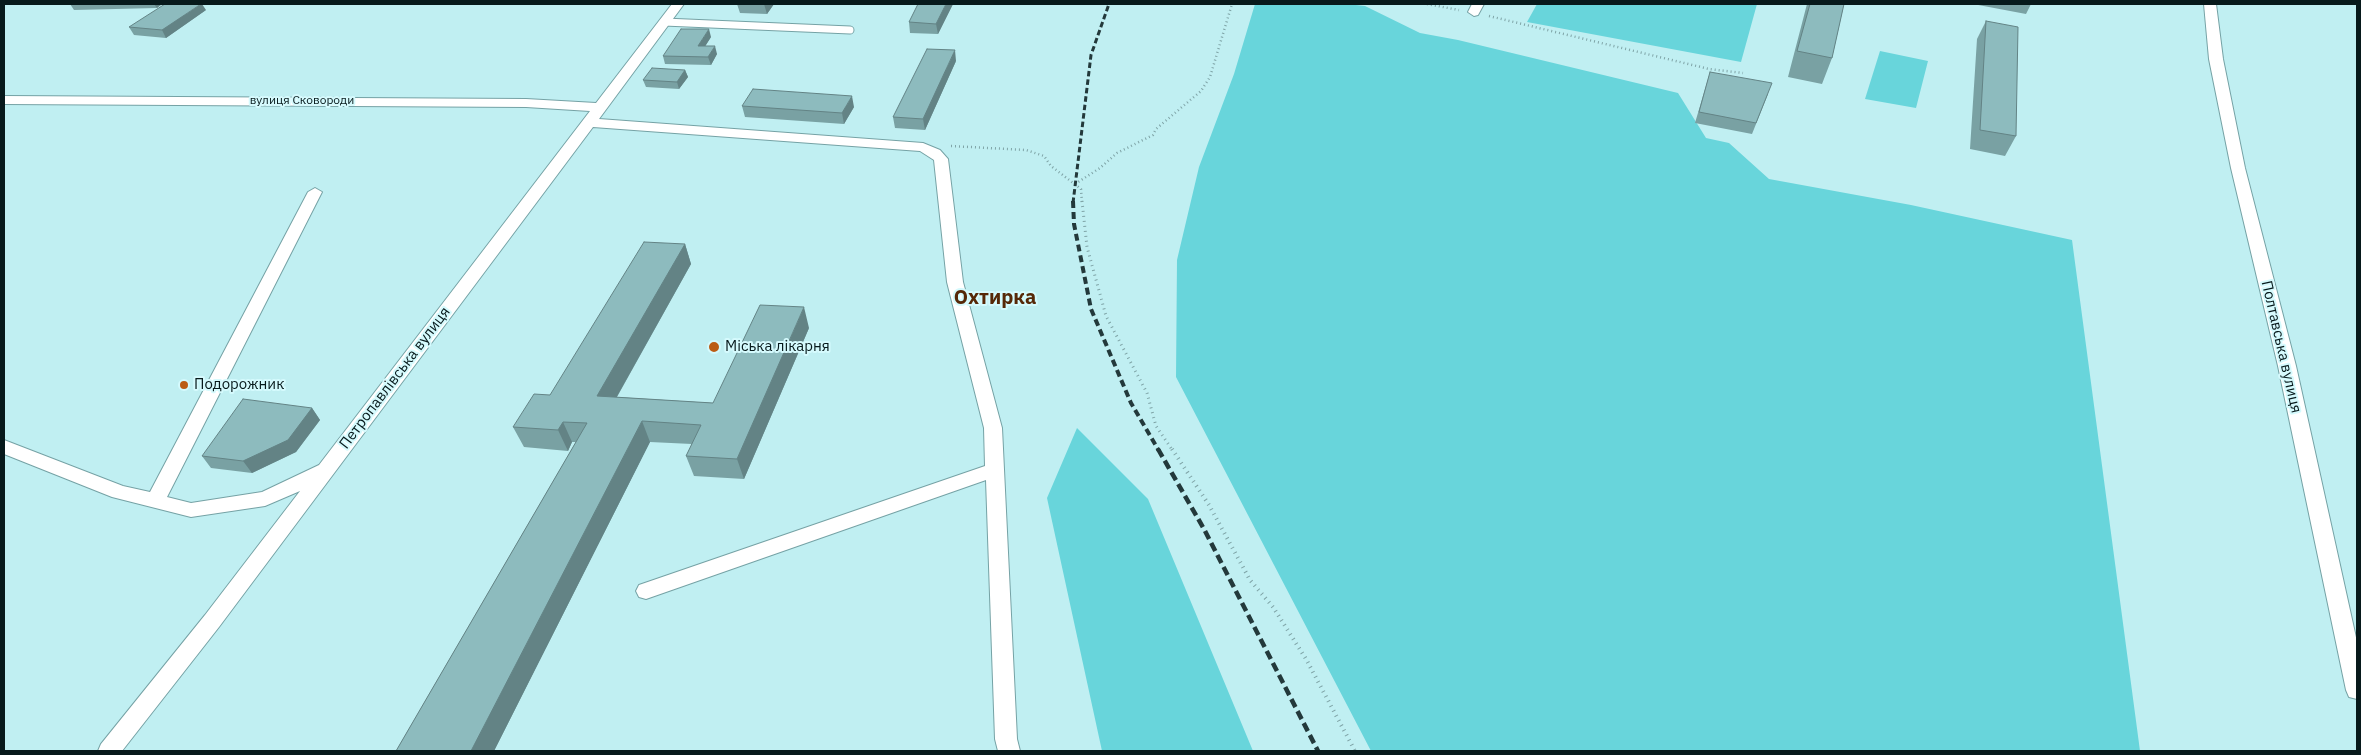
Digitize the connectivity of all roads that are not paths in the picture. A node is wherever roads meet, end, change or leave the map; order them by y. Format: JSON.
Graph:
{"nodes":[{"id":1,"x":678,"y":4,"type":"edge"},
{"id":2,"x":2210,"y":4,"type":"edge"},
{"id":3,"x":664,"y":22,"type":"junction"},
{"id":4,"x":850,"y":30,"type":"dead end"},
{"id":5,"x":4,"y":100,"type":"edge"},
{"id":6,"x":600,"y":107,"type":"junction"},
{"id":7,"x":588,"y":122,"type":"junction"},
{"id":8,"x":315,"y":192,"type":"dead end"},
{"id":9,"x":4,"y":448,"type":"edge"},
{"id":10,"x":994,"y":470,"type":"junction"},
{"id":11,"x":325,"y":471,"type":"junction"},
{"id":12,"x":155,"y":501,"type":"junction"},
{"id":13,"x":646,"y":591,"type":"dead end"},
{"id":14,"x":2357,"y":690,"type":"edge"},
{"id":15,"x":109,"y":751,"type":"edge"},
{"id":16,"x":1009,"y":751,"type":"edge"}],
"edges":[{"from":1,"to":3,"type":"street","name":"Петропавлівська вулиця"},
{"from":2,"to":14,"type":"street","name":"Полтавська вулиця"},
{"from":3,"to":4,"type":"lane"},
{"from":3,"to":6,"type":"street","name":"Петропавлівська вулиця"},
{"from":5,"to":6,"type":"street","name":"вулиця Сковороди"},
{"from":6,"to":7,"type":"street","name":"Петропавлівська вулиця"},
{"from":7,"to":10,"type":"street"},
{"from":7,"to":11,"type":"street","name":"Петропавлівська вулиця"},
{"from":8,"to":12,"type":"street"},
{"from":9,"to":12,"type":"street"},
{"from":10,"to":13,"type":"street"},
{"from":10,"to":16,"type":"street"},
{"from":11,"to":12,"type":"street"},
{"from":11,"to":15,"type":"street","name":"Петропавлівська вулиця"}]}
